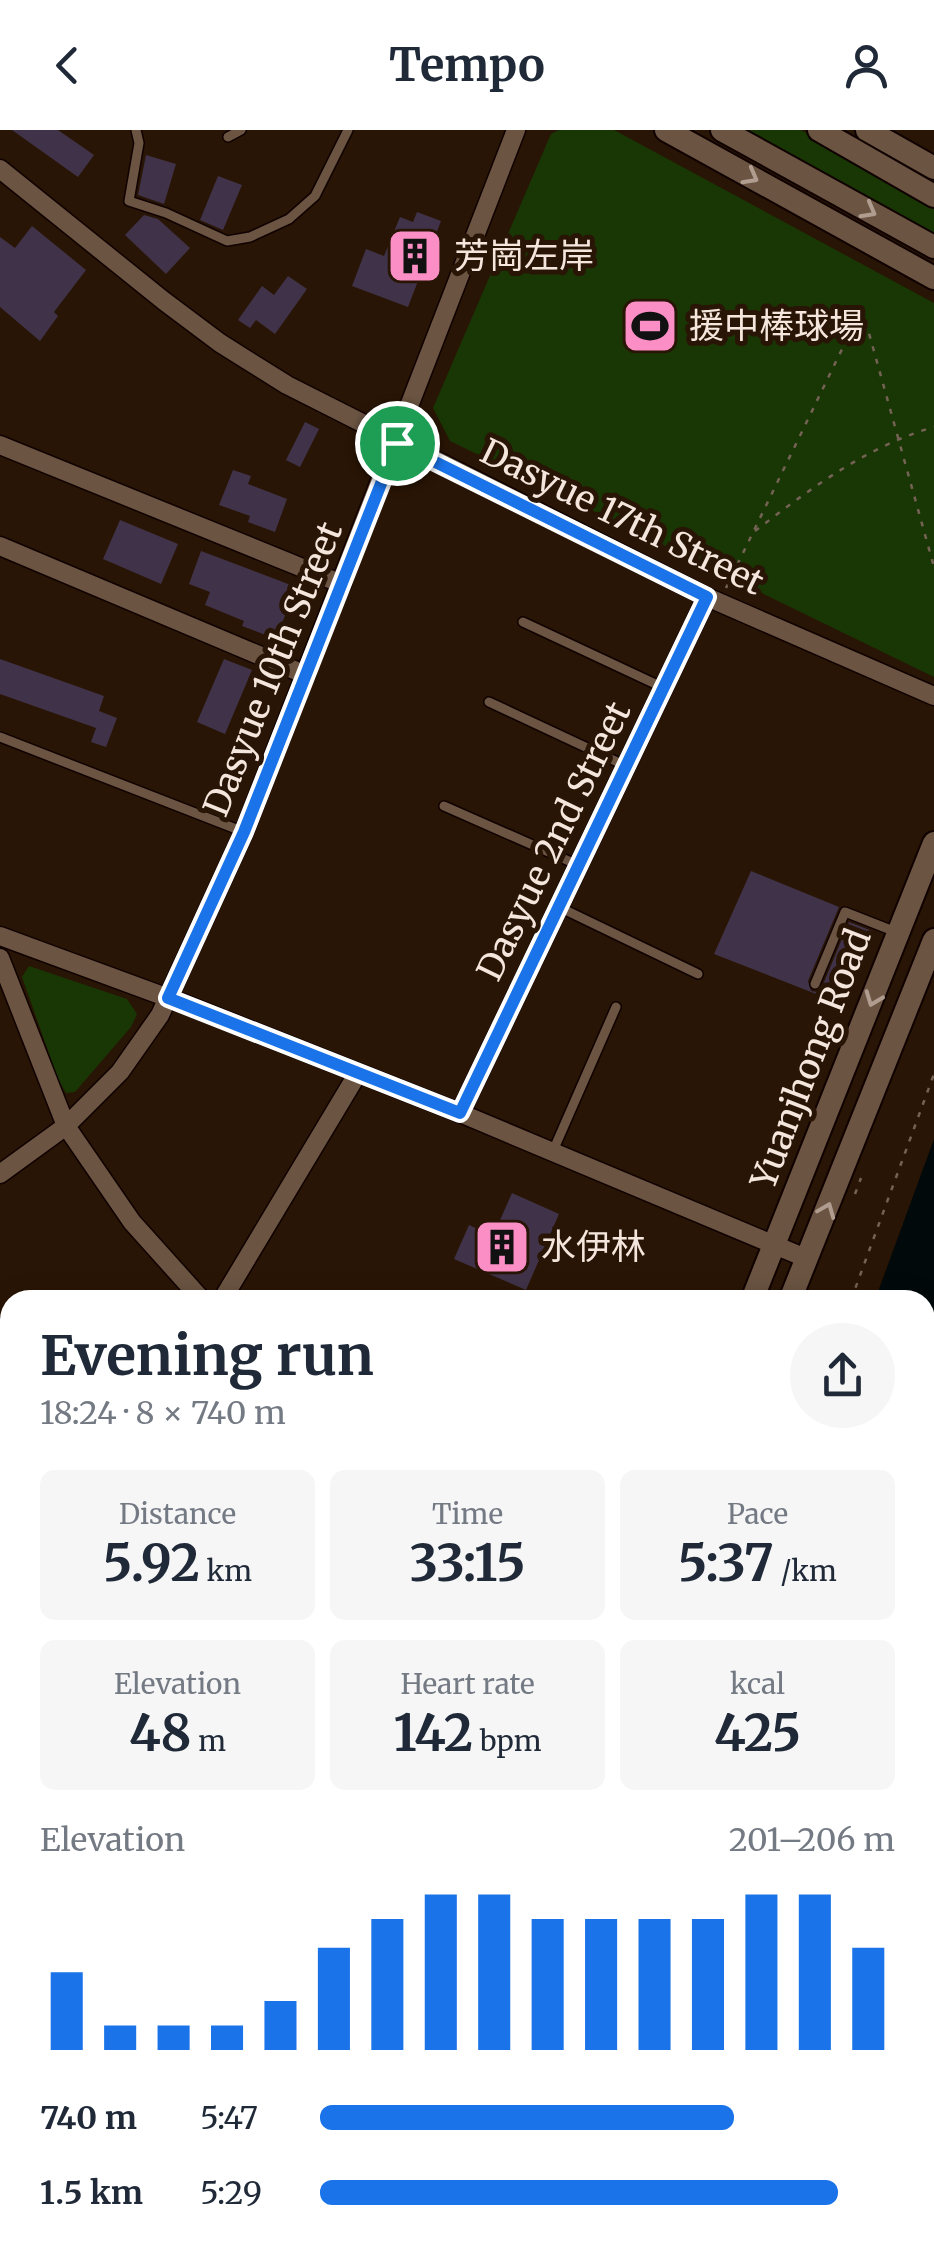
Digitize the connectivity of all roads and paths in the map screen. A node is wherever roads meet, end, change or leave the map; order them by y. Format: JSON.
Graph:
{"nodes":[{"id":1,"x":136,"y":130,"type":"edge"},
{"id":2,"x":240,"y":130,"type":"edge"},
{"id":3,"x":345,"y":130,"type":"edge"},
{"id":4,"x":516,"y":130,"type":"edge"},
{"id":5,"x":666,"y":130,"type":"edge"},
{"id":6,"x":722,"y":130,"type":"edge"},
{"id":7,"x":819,"y":130,"type":"edge"},
{"id":8,"x":867,"y":130,"type":"edge"},
{"id":9,"x":228,"y":138,"type":"dead end"},
{"id":10,"x":934,"y":168,"type":"edge"},
{"id":11,"x":0,"y":169,"type":"edge"},
{"id":12,"x":934,"y":196,"type":"edge"},
{"id":13,"x":934,"y":247,"type":"edge"},
{"id":14,"x":934,"y":278,"type":"edge"},
{"id":15,"x":934,"y":426,"type":"edge"},
{"id":16,"x":900,"y":437,"type":"junction"},
{"id":17,"x":397,"y":443,"type":"junction"},
{"id":18,"x":0,"y":445,"type":"edge"},
{"id":19,"x":754,"y":532,"type":"junction"},
{"id":20,"x":0,"y":546,"type":"edge"},
{"id":21,"x":934,"y":566,"type":"edge"},
{"id":22,"x":342,"y":584,"type":"junction"},
{"id":23,"x":713,"y":600,"type":"junction"},
{"id":24,"x":523,"y":622,"type":"dead end"},
{"id":25,"x":306,"y":675,"type":"junction"},
{"id":26,"x":664,"y":688,"type":"junction"},
{"id":27,"x":934,"y":696,"type":"edge"},
{"id":28,"x":489,"y":702,"type":"dead end"},
{"id":29,"x":0,"y":738,"type":"edge"},
{"id":30,"x":626,"y":766,"type":"junction"},
{"id":31,"x":444,"y":806,"type":"dead end"},
{"id":32,"x":244,"y":832,"type":"junction"},
{"id":33,"x":934,"y":843,"type":"edge"},
{"id":34,"x":579,"y":866,"type":"junction"},
{"id":35,"x":559,"y":907,"type":"junction"},
{"id":36,"x":899,"y":933,"type":"junction"},
{"id":37,"x":0,"y":936,"type":"edge"},
{"id":38,"x":934,"y":940,"type":"edge"},
{"id":39,"x":0,"y":958,"type":"edge"},
{"id":40,"x":698,"y":974,"type":"dead end"},
{"id":41,"x":816,"y":984,"type":"dead end"},
{"id":42,"x":168,"y":998,"type":"junction"},
{"id":43,"x":616,"y":1007,"type":"dead end"},
{"id":44,"x":358,"y":1073,"type":"junction"},
{"id":45,"x":934,"y":1074,"type":"edge"},
{"id":46,"x":460,"y":1113,"type":"junction"},
{"id":47,"x":66,"y":1126,"type":"junction"},
{"id":48,"x":552,"y":1152,"type":"junction"},
{"id":49,"x":0,"y":1174,"type":"edge"},
{"id":50,"x":775,"y":1247,"type":"junction"},
{"id":51,"x":808,"y":1260,"type":"junction"},
{"id":52,"x":193,"y":1290,"type":"edge"},
{"id":53,"x":228,"y":1290,"type":"edge"},
{"id":54,"x":756,"y":1290,"type":"edge"},
{"id":55,"x":794,"y":1290,"type":"edge"},
{"id":56,"x":854,"y":1290,"type":"edge"}],
"edges":[{"from":1,"to":3,"type":"lane"},
{"from":2,"to":9,"type":"lane"},
{"from":4,"to":17,"type":"street","name":"Dasyue 10th Street"},
{"from":5,"to":14,"type":"street","one_way":true},
{"from":6,"to":13,"type":"street","one_way":true},
{"from":7,"to":12,"type":"street"},
{"from":8,"to":10,"type":"street"},
{"from":11,"to":17,"type":"street","name":"Dasyue 17th Street"},
{"from":15,"to":16,"type":"path"},
{"from":16,"to":19,"type":"path"},
{"from":16,"to":19,"type":"path"},
{"from":16,"to":21,"type":"path"},
{"from":17,"to":22,"type":"street","name":"Dasyue 10th Street"},
{"from":17,"to":23,"type":"street","name":"Dasyue 17th Street"},
{"from":18,"to":22,"type":"street"},
{"from":19,"to":23,"type":"path"},
{"from":20,"to":25,"type":"street"},
{"from":22,"to":25,"type":"street","name":"Dasyue 10th Street"},
{"from":23,"to":26,"type":"street","name":"Dasyue 2nd Street"},
{"from":23,"to":27,"type":"street","name":"Dasyue 17th Street"},
{"from":24,"to":26,"type":"lane"},
{"from":25,"to":32,"type":"street","name":"Dasyue 10th Street"},
{"from":26,"to":30,"type":"street","name":"Dasyue 2nd Street"},
{"from":28,"to":30,"type":"lane"},
{"from":29,"to":32,"type":"lane"},
{"from":30,"to":34,"type":"street","name":"Dasyue 2nd Street"},
{"from":31,"to":34,"type":"lane"},
{"from":32,"to":42,"type":"street","name":"Dasyue 10th Street"},
{"from":33,"to":36,"type":"street","name":"Yuanjhong Road"},
{"from":34,"to":35,"type":"street","name":"Dasyue 2nd Street"},
{"from":35,"to":40,"type":"lane"},
{"from":35,"to":46,"type":"street","name":"Dasyue 2nd Street"},
{"from":36,"to":41,"type":"lane"},
{"from":36,"to":50,"type":"street","name":"Yuanjhong Road","one_way":true},
{"from":37,"to":42,"type":"street"},
{"from":51,"to":38,"type":"street","name":"Yuanjhong Road","one_way":true},
{"from":39,"to":47,"type":"street"},
{"from":42,"to":44,"type":"street"},
{"from":42,"to":47,"type":"street","name":"Dasyue 10th Street"},
{"from":43,"to":48,"type":"lane"},
{"from":44,"to":46,"type":"street"},
{"from":44,"to":53,"type":"street"},
{"from":45,"to":56,"type":"path"},
{"from":46,"to":48,"type":"street"},
{"from":47,"to":49,"type":"street","name":"Dasyue 10th Street"},
{"from":47,"to":52,"type":"street"},
{"from":48,"to":50,"type":"street"},
{"from":50,"to":51,"type":"street"},
{"from":50,"to":54,"type":"street","name":"Yuanjhong Road"},
{"from":51,"to":55,"type":"street","name":"Yuanjhong Road"}]}
